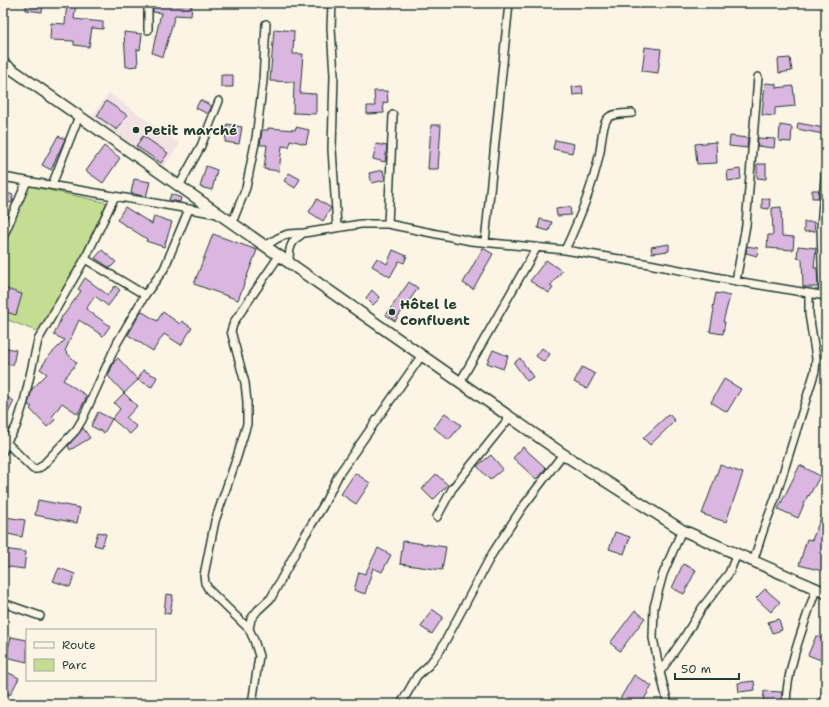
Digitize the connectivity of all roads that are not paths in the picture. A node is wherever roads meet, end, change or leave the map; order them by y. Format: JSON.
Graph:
{"nodes":[{"id":1,"x":148,"y":3,"type":"edge"},
{"id":2,"x":332,"y":3,"type":"edge"},
{"id":3,"x":509,"y":3,"type":"edge"},
{"id":4,"x":266,"y":24,"type":"dead end"},
{"id":5,"x":148,"y":30,"type":"dead end"},
{"id":6,"x":3,"y":63,"type":"edge"},
{"id":7,"x":758,"y":77,"type":"dead end"},
{"id":8,"x":218,"y":101,"type":"dead end"},
{"id":9,"x":632,"y":113,"type":"dead end"},
{"id":10,"x":393,"y":115,"type":"dead end"},
{"id":11,"x":79,"y":116,"type":"junction"},
{"id":12,"x":826,"y":164,"type":"edge"},
{"id":13,"x":3,"y":177,"type":"edge"},
{"id":14,"x":27,"y":181,"type":"junction"},
{"id":15,"x":52,"y":185,"type":"junction"},
{"id":16,"x":179,"y":186,"type":"junction"},
{"id":17,"x":115,"y":196,"type":"junction"},
{"id":18,"x":189,"y":209,"type":"junction"},
{"id":19,"x":220,"y":215,"type":"junction"},
{"id":20,"x":232,"y":223,"type":"junction"},
{"id":21,"x":388,"y":224,"type":"junction"},
{"id":22,"x":337,"y":227,"type":"junction"},
{"id":23,"x":304,"y":233,"type":"junction"},
{"id":24,"x":3,"y":237,"type":"edge"},
{"id":25,"x":485,"y":242,"type":"junction"},
{"id":26,"x":265,"y":246,"type":"junction"},
{"id":27,"x":537,"y":247,"type":"junction"},
{"id":28,"x":565,"y":250,"type":"junction"},
{"id":29,"x":279,"y":256,"type":"junction"},
{"id":30,"x":85,"y":259,"type":"junction"},
{"id":31,"x":289,"y":263,"type":"junction"},
{"id":32,"x":736,"y":282,"type":"junction"},
{"id":33,"x":809,"y":294,"type":"junction"},
{"id":34,"x":145,"y":296,"type":"junction"},
{"id":35,"x":824,"y":296,"type":"edge"},
{"id":36,"x":422,"y":355,"type":"junction"},
{"id":37,"x":460,"y":382,"type":"junction"},
{"id":38,"x":510,"y":417,"type":"junction"},
{"id":39,"x":4,"y":442,"type":"edge"},
{"id":40,"x":3,"y":451,"type":"edge"},
{"id":41,"x":563,"y":454,"type":"junction"},
{"id":42,"x":437,"y":516,"type":"dead end"},
{"id":43,"x":682,"y":530,"type":"junction"},
{"id":44,"x":737,"y":554,"type":"junction"},
{"id":45,"x":753,"y":562,"type":"junction"},
{"id":46,"x":816,"y":589,"type":"junction"},
{"id":47,"x":826,"y":593,"type":"edge"},
{"id":48,"x":3,"y":603,"type":"edge"},
{"id":49,"x":40,"y":616,"type":"dead end"},
{"id":50,"x":250,"y":628,"type":"junction"},
{"id":51,"x":660,"y":672,"type":"junction"},
{"id":52,"x":252,"y":704,"type":"edge"},
{"id":53,"x":401,"y":704,"type":"edge"},
{"id":54,"x":668,"y":704,"type":"edge"},
{"id":55,"x":786,"y":704,"type":"edge"}],
"edges":[{"from":1,"to":5,"type":"street"},
{"from":2,"to":22,"type":"street"},
{"from":3,"to":25,"type":"street"},
{"from":4,"to":20,"type":"street"},
{"from":6,"to":11,"type":"street"},
{"from":7,"to":32,"type":"street"},
{"from":8,"to":16,"type":"street"},
{"from":9,"to":28,"type":"street"},
{"from":10,"to":21,"type":"street"},
{"from":11,"to":15,"type":"street"},
{"from":11,"to":16,"type":"street"},
{"from":12,"to":35,"type":"street"},
{"from":13,"to":14,"type":"street"},
{"from":14,"to":15,"type":"street"},
{"from":14,"to":24,"type":"street"},
{"from":15,"to":17,"type":"street"},
{"from":16,"to":19,"type":"street"},
{"from":17,"to":18,"type":"street"},
{"from":17,"to":30,"type":"street"},
{"from":18,"to":19,"type":"street"},
{"from":18,"to":34,"type":"street"},
{"from":19,"to":20,"type":"street"},
{"from":20,"to":26,"type":"street"},
{"from":21,"to":22,"type":"street"},
{"from":21,"to":25,"type":"street"},
{"from":22,"to":23,"type":"street"},
{"from":23,"to":26,"type":"street"},
{"from":23,"to":31,"type":"street"},
{"from":25,"to":27,"type":"street"},
{"from":26,"to":29,"type":"street"},
{"from":27,"to":28,"type":"street"},
{"from":27,"to":37,"type":"street"},
{"from":28,"to":32,"type":"street"},
{"from":29,"to":31,"type":"street"},
{"from":29,"to":50,"type":"street"},
{"from":30,"to":34,"type":"street"},
{"from":30,"to":39,"type":"street"},
{"from":31,"to":36,"type":"street"},
{"from":32,"to":33,"type":"street"},
{"from":33,"to":35,"type":"street"},
{"from":33,"to":45,"type":"street"},
{"from":34,"to":39,"type":"street"},
{"from":36,"to":37,"type":"street"},
{"from":36,"to":50,"type":"street"},
{"from":37,"to":38,"type":"street"},
{"from":38,"to":41,"type":"street"},
{"from":38,"to":42,"type":"street"},
{"from":39,"to":40,"type":"street"},
{"from":41,"to":43,"type":"street"},
{"from":41,"to":53,"type":"street"},
{"from":43,"to":44,"type":"street"},
{"from":43,"to":51,"type":"street"},
{"from":44,"to":45,"type":"street"},
{"from":44,"to":51,"type":"street"},
{"from":45,"to":46,"type":"street"},
{"from":46,"to":47,"type":"street"},
{"from":46,"to":55,"type":"street"},
{"from":48,"to":49,"type":"street"},
{"from":50,"to":52,"type":"street"},
{"from":51,"to":54,"type":"street"}]}
